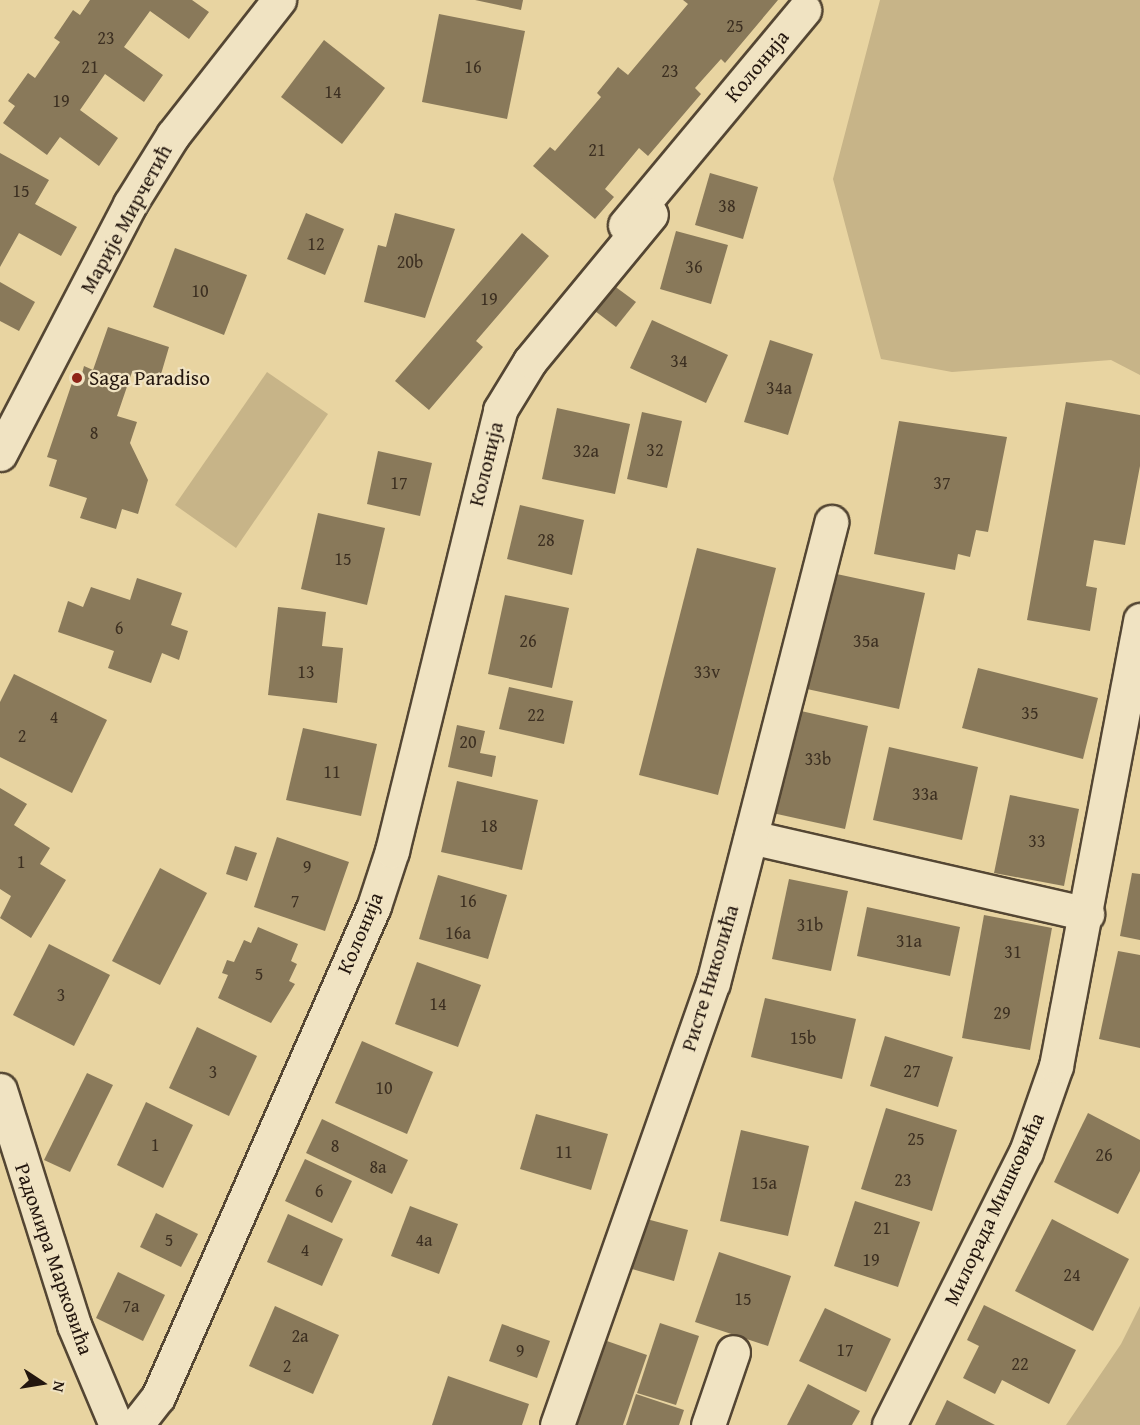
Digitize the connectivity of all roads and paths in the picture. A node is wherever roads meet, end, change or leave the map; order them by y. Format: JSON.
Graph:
{"nodes":[{"id":1,"x":279,"y":0,"type":"edge"},
{"id":2,"x":804,"y":10,"type":"dead end"},
{"id":3,"x":651,"y":214,"type":"dead end"},
{"id":4,"x":500,"y":410,"type":"junction"},
{"id":5,"x":0,"y":454,"type":"edge"},
{"id":6,"x":831,"y":522,"type":"dead end"},
{"id":7,"x":1140,"y":620,"type":"edge"},
{"id":8,"x":751,"y":837,"type":"junction"},
{"id":9,"x":1088,"y":914,"type":"junction"},
{"id":10,"x":0,"y":1090,"type":"edge"},
{"id":11,"x":733,"y":1352,"type":"dead end"},
{"id":12,"x":116,"y":1425,"type":"edge"},
{"id":13,"x":136,"y":1425,"type":"edge"},
{"id":14,"x":556,"y":1425,"type":"edge"},
{"id":15,"x":708,"y":1425,"type":"edge"},
{"id":16,"x":889,"y":1425,"type":"edge"}],
"edges":[{"from":1,"to":5,"type":"street","name":"Марије Мирчетић"},
{"from":2,"to":4,"type":"street","name":"Колонија"},
{"from":3,"to":4,"type":"street","name":"Колонија"},
{"from":4,"to":13,"type":"street","name":"Колонија"},
{"from":6,"to":8,"type":"street","name":"Ристе Николића"},
{"from":7,"to":9,"type":"street","name":"Милорада Мишковића"},
{"from":8,"to":9,"type":"street"},
{"from":8,"to":14,"type":"street","name":"Ристе Николића"},
{"from":9,"to":16,"type":"street","name":"Милорада Мишковића"},
{"from":10,"to":12,"type":"street","name":"Радомира Марковића"},
{"from":11,"to":15,"type":"street"}]}
